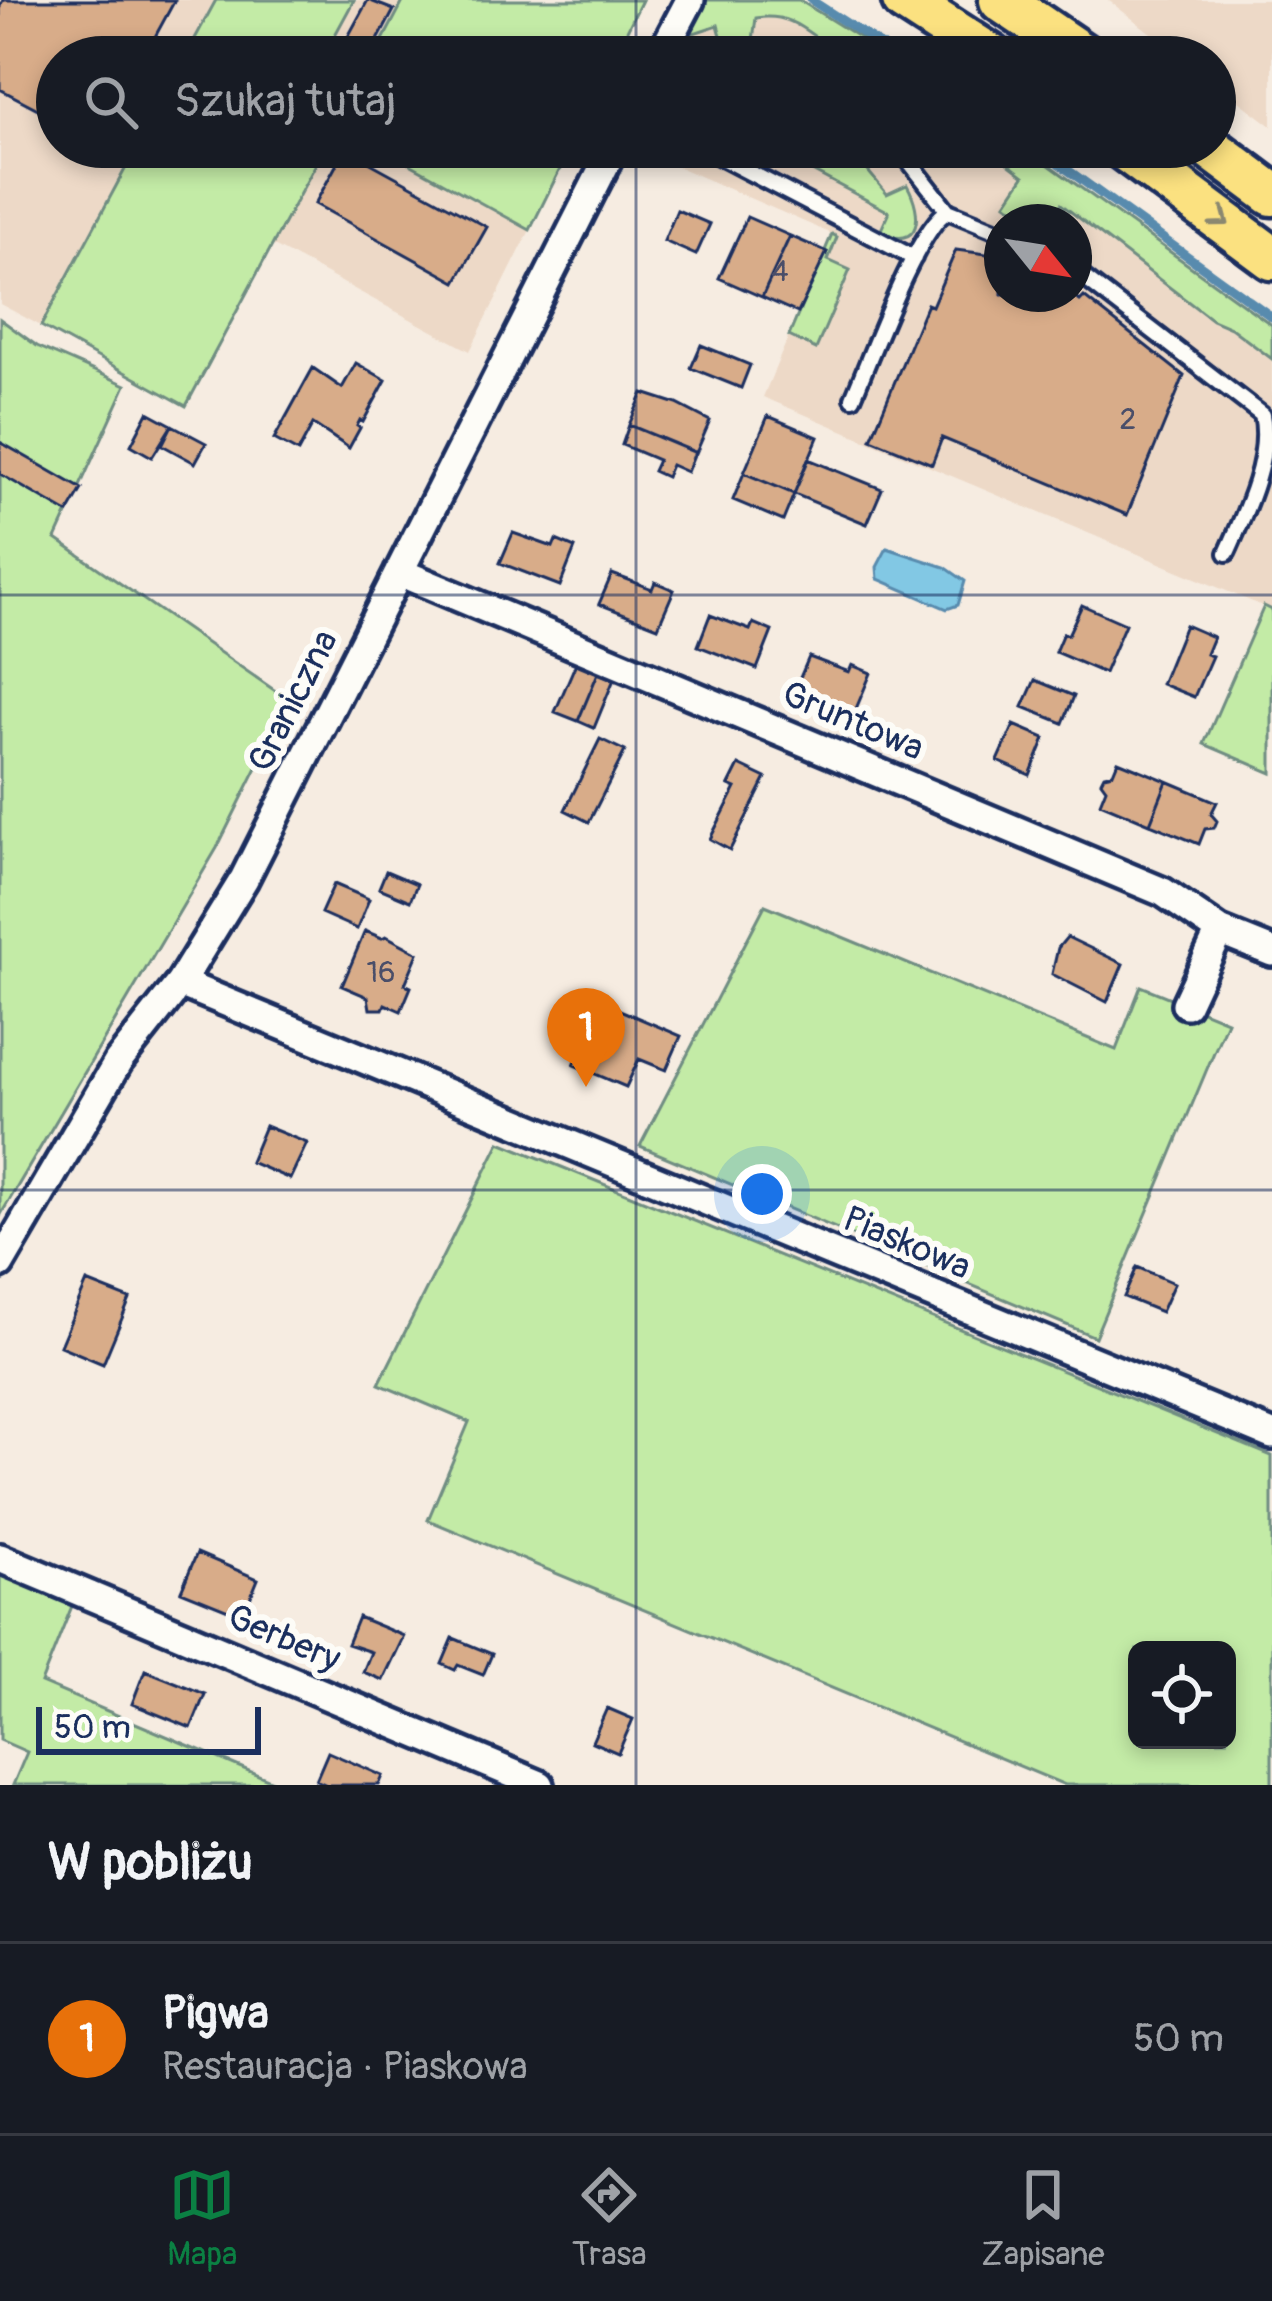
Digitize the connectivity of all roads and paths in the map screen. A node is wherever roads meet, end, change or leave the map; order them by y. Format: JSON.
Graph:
{"nodes":[{"id":1,"x":689,"y":0,"type":"edge"},
{"id":2,"x":904,"y":0,"type":"edge"},
{"id":3,"x":1000,"y":0,"type":"edge"},
{"id":4,"x":671,"y":36,"type":"edge"},
{"id":5,"x":960,"y":36,"type":"edge"},
{"id":6,"x":1054,"y":36,"type":"edge"},
{"id":7,"x":1236,"y":167,"type":"edge"},
{"id":8,"x":603,"y":168,"type":"edge"},
{"id":9,"x":741,"y":168,"type":"edge"},
{"id":10,"x":914,"y":168,"type":"edge"},
{"id":11,"x":1150,"y":168,"type":"edge"},
{"id":12,"x":1272,"y":194,"type":"edge"},
{"id":13,"x":948,"y":211,"type":"junction"},
{"id":14,"x":984,"y":226,"type":"edge"},
{"id":15,"x":914,"y":258,"type":"junction"},
{"id":16,"x":1272,"y":258,"type":"edge"},
{"id":17,"x":1092,"y":284,"type":"edge"},
{"id":18,"x":853,"y":398,"type":"dead end"},
{"id":19,"x":1227,"y":553,"type":"dead end"},
{"id":20,"x":398,"y":572,"type":"junction"},
{"id":21,"x":1220,"y":931,"type":"junction"},
{"id":22,"x":1272,"y":952,"type":"edge"},
{"id":23,"x":180,"y":982,"type":"junction"},
{"id":24,"x":1186,"y":1004,"type":"dead end"},
{"id":25,"x":0,"y":1264,"type":"edge"},
{"id":26,"x":1272,"y":1435,"type":"edge"},
{"id":27,"x":0,"y":1558,"type":"edge"},
{"id":28,"x":540,"y":1785,"type":"edge"}],
"edges":[{"from":1,"to":4,"type":"street"},
{"from":2,"to":5,"type":"main road"},
{"from":3,"to":6,"type":"main road"},
{"from":7,"to":12,"type":"main road"},
{"from":8,"to":20,"type":"street","name":"Graniczna"},
{"from":9,"to":15,"type":"lane"},
{"from":10,"to":13,"type":"lane"},
{"from":11,"to":16,"type":"main road","one_way":true},
{"from":13,"to":14,"type":"lane"},
{"from":13,"to":15,"type":"lane"},
{"from":15,"to":18,"type":"lane"},
{"from":17,"to":19,"type":"lane"},
{"from":20,"to":21,"type":"street","name":"Gruntowa"},
{"from":20,"to":23,"type":"street","name":"Graniczna"},
{"from":21,"to":22,"type":"street","name":"Gruntowa"},
{"from":21,"to":24,"type":"street"},
{"from":23,"to":25,"type":"street","name":"Graniczna"},
{"from":23,"to":26,"type":"street","name":"Piaskowa"},
{"from":27,"to":28,"type":"street","name":"Gerbery"}]}
